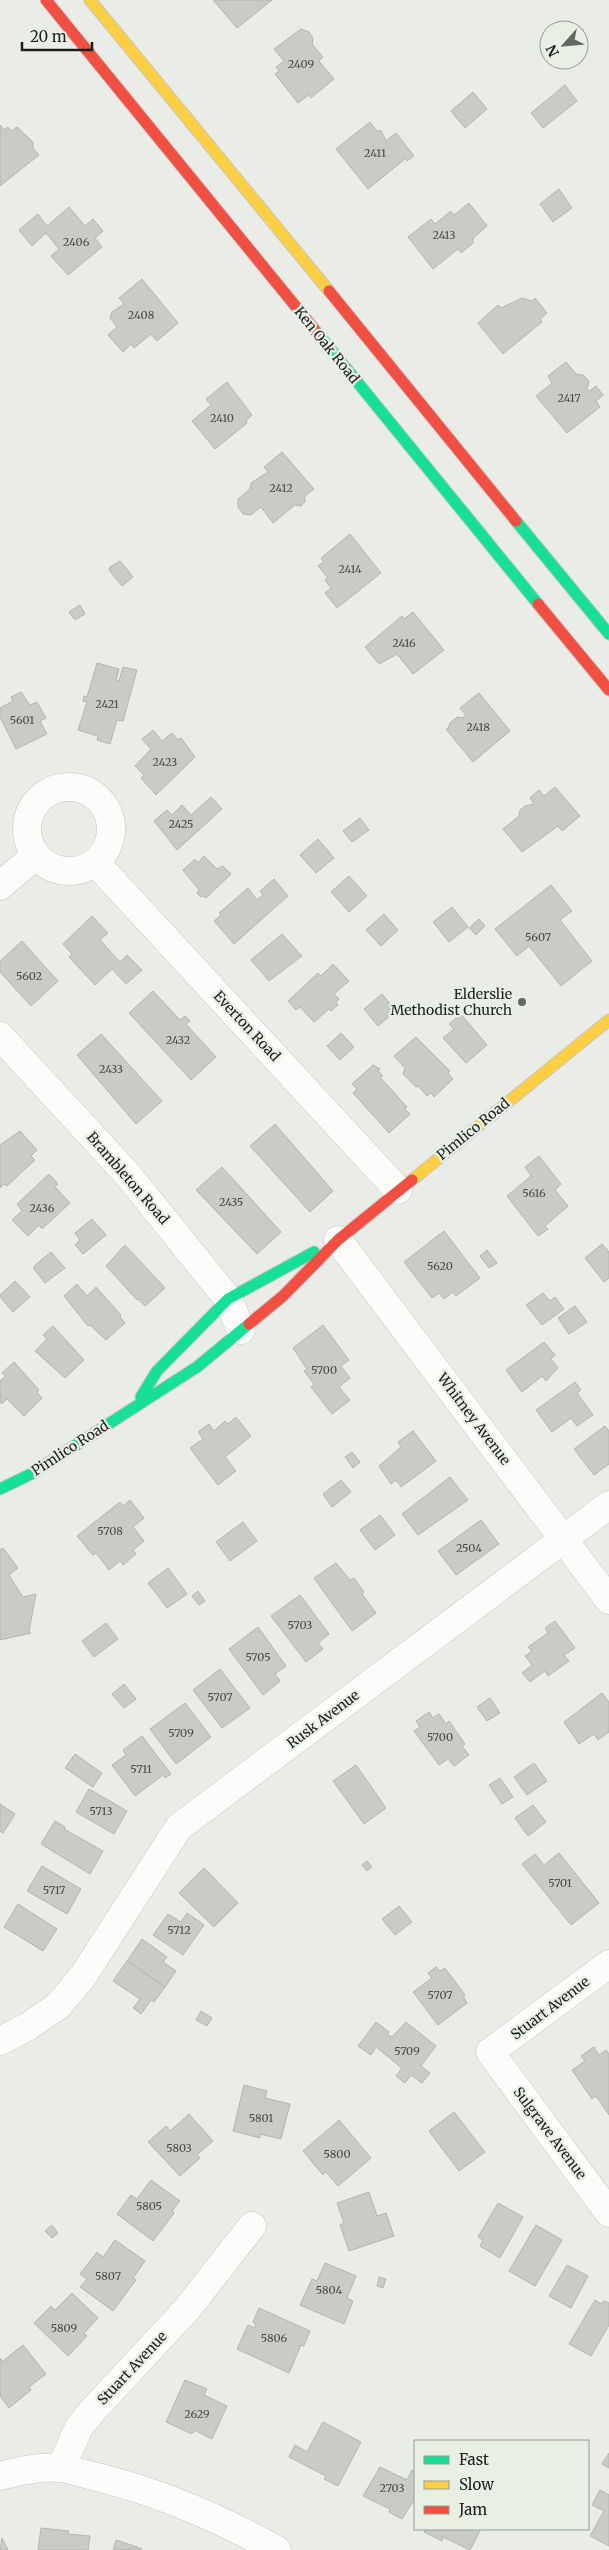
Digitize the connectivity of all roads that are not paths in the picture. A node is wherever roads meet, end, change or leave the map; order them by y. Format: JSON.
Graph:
{"nodes":[{"id":1,"x":46,"y":0,"type":"edge"},
{"id":2,"x":90,"y":0,"type":"edge"},
{"id":3,"x":609,"y":634,"type":"edge"},
{"id":4,"x":609,"y":690,"type":"edge"},
{"id":5,"x":36,"y":855,"type":"junction"},
{"id":6,"x":95,"y":862,"type":"junction"},
{"id":7,"x":0,"y":886,"type":"edge"},
{"id":8,"x":609,"y":1020,"type":"edge"},
{"id":9,"x":0,"y":1036,"type":"edge"},
{"id":10,"x":398,"y":1190,"type":"junction"},
{"id":11,"x":338,"y":1240,"type":"junction"},
{"id":12,"x":228,"y":1299,"type":"junction"},
{"id":13,"x":241,"y":1330,"type":"junction"},
{"id":14,"x":137,"y":1404,"type":"junction"},
{"id":15,"x":0,"y":1488,"type":"edge"},
{"id":16,"x":609,"y":1506,"type":"edge"},
{"id":17,"x":564,"y":1539,"type":"junction"},
{"id":18,"x":609,"y":1600,"type":"edge"},
{"id":19,"x":609,"y":1964,"type":"edge"},
{"id":20,"x":0,"y":2041,"type":"edge"},
{"id":21,"x":490,"y":2052,"type":"joint"},
{"id":22,"x":609,"y":2213,"type":"edge"},
{"id":23,"x":252,"y":2226,"type":"dead end"},
{"id":24,"x":60,"y":2468,"type":"junction"},
{"id":25,"x":0,"y":2476,"type":"edge"},
{"id":26,"x":278,"y":2550,"type":"edge"}],
"edges":[{"from":1,"to":4,"type":"street","name":"Ken Oak Road"},
{"from":2,"to":3,"type":"street"},
{"from":5,"to":6,"type":"street"},
{"from":5,"to":6,"type":"street"},
{"from":5,"to":7,"type":"street"},
{"from":6,"to":10,"type":"street","name":"Everton Road"},
{"from":8,"to":10,"type":"street","name":"Pimlico Road"},
{"from":9,"to":12,"type":"street","name":"Brambleton Road"},
{"from":10,"to":11,"type":"street","name":"Pimlico Road"},
{"from":11,"to":12,"type":"street","name":"Pimlico Road"},
{"from":11,"to":13,"type":"street","name":"Pimlico Road"},
{"from":11,"to":17,"type":"street","name":"Whitney Avenue"},
{"from":12,"to":13,"type":"street","name":"Brambleton Road"},
{"from":12,"to":14,"type":"street","name":"Pimlico Road"},
{"from":13,"to":14,"type":"street","name":"Pimlico Road"},
{"from":14,"to":15,"type":"street","name":"Pimlico Road"},
{"from":16,"to":17,"type":"street","name":"Rusk Avenue"},
{"from":17,"to":18,"type":"street","name":"Whitney Avenue"},
{"from":17,"to":20,"type":"street","name":"Rusk Avenue"},
{"from":19,"to":21,"type":"street","name":"Stuart Avenue"},
{"from":21,"to":22,"type":"street","name":"Sulgrave Avenue"},
{"from":23,"to":24,"type":"street","name":"Stuart Avenue"},
{"from":24,"to":25,"type":"street"},
{"from":24,"to":26,"type":"street"}]}
